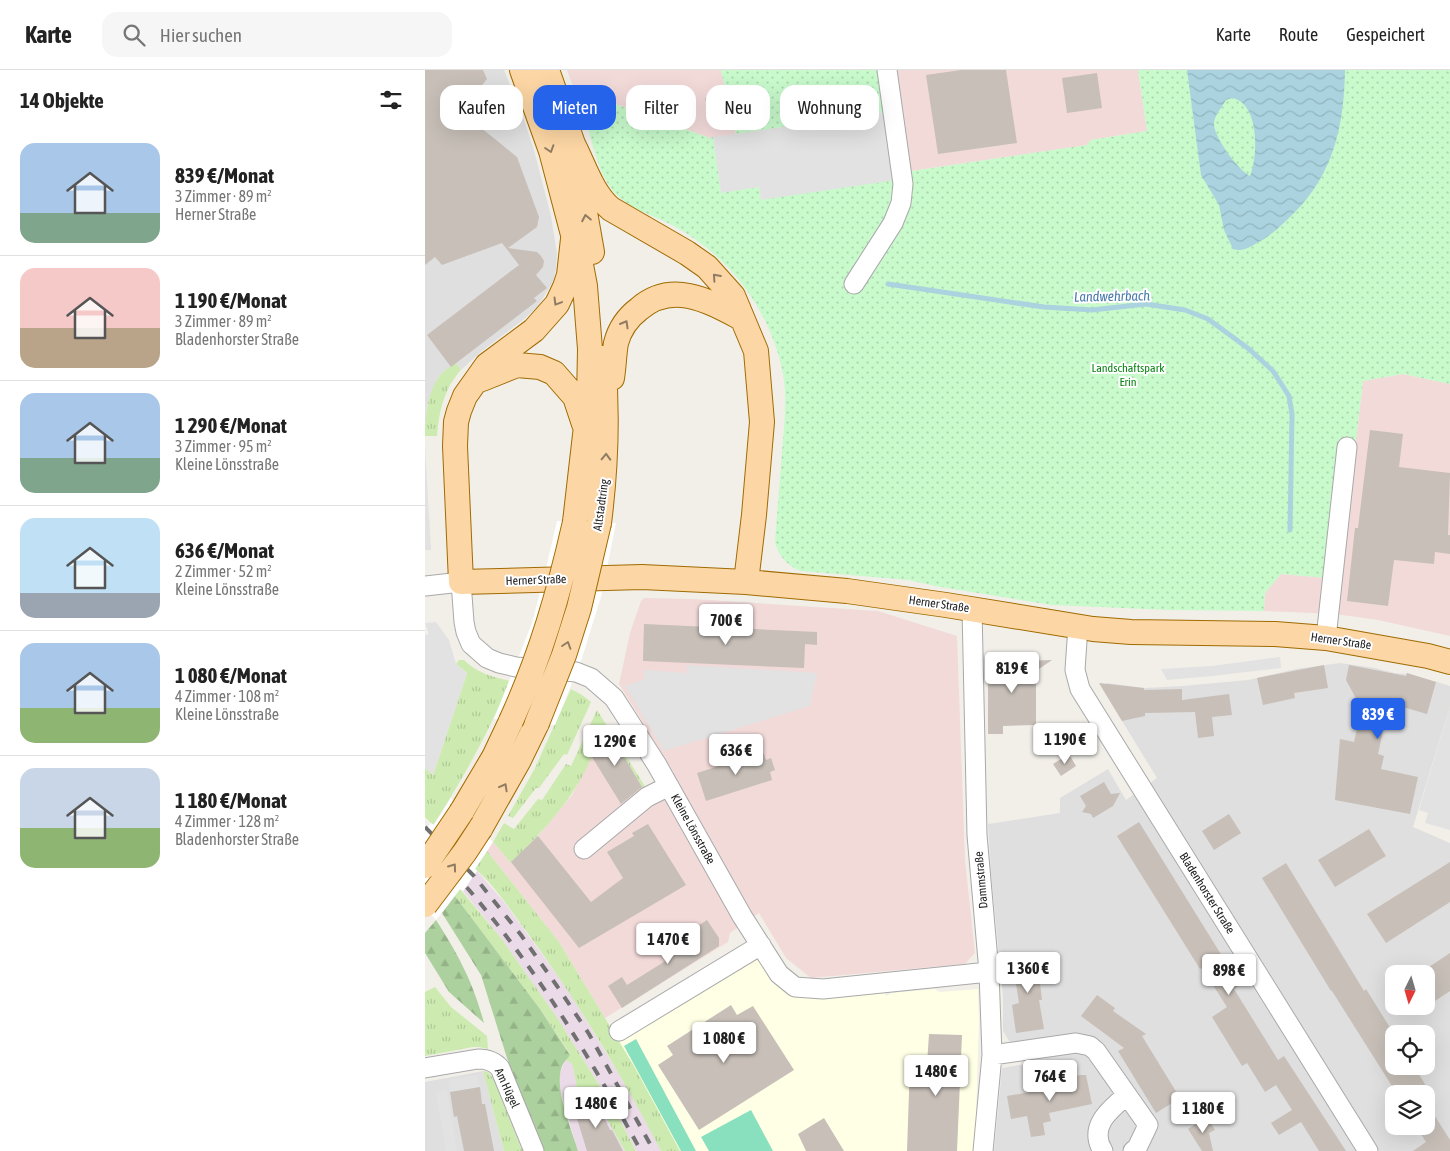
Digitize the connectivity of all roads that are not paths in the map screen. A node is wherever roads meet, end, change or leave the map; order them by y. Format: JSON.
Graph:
{"nodes":[{"id":1,"x":522,"y":70,"type":"edge"},
{"id":2,"x":547,"y":70,"type":"edge"},
{"id":3,"x":887,"y":70,"type":"edge"},
{"id":4,"x":573,"y":144,"type":"junction"},
{"id":5,"x":573,"y":239,"type":"junction"},
{"id":6,"x":854,"y":284,"type":"dead end"},
{"id":7,"x":741,"y":318,"type":"junction"},
{"id":8,"x":475,"y":381,"type":"junction"},
{"id":9,"x":607,"y":405,"type":"junction"},
{"id":10,"x":585,"y":430,"type":"junction"},
{"id":11,"x":1347,"y":447,"type":"dead end"},
{"id":12,"x":461,"y":582,"type":"junction"},
{"id":13,"x":746,"y":582,"type":"junction"},
{"id":14,"x":425,"y":586,"type":"edge"},
{"id":15,"x":972,"y":609,"type":"junction"},
{"id":16,"x":1078,"y":626,"type":"junction"},
{"id":17,"x":1326,"y":638,"type":"junction"},
{"id":18,"x":1450,"y":659,"type":"edge"},
{"id":19,"x":669,"y":786,"type":"junction"},
{"id":20,"x":584,"y":850,"type":"dead end"},
{"id":21,"x":425,"y":866,"type":"edge"},
{"id":22,"x":425,"y":905,"type":"edge"},
{"id":23,"x":761,"y":945,"type":"junction"},
{"id":24,"x":989,"y":972,"type":"junction"},
{"id":25,"x":619,"y":1031,"type":"dead end"},
{"id":26,"x":992,"y":1055,"type":"junction"},
{"id":27,"x":425,"y":1068,"type":"edge"},
{"id":28,"x":1127,"y":1095,"type":"junction"},
{"id":29,"x":534,"y":1151,"type":"edge"},
{"id":30,"x":983,"y":1151,"type":"edge"},
{"id":31,"x":1103,"y":1151,"type":"edge"},
{"id":32,"x":1133,"y":1151,"type":"edge"},
{"id":33,"x":1369,"y":1151,"type":"edge"}],
"edges":[{"from":1,"to":5,"type":"main road","name":"Altstadtring","one_way":true},
{"from":2,"to":4,"type":"main road","name":"Altstadtring"},
{"from":3,"to":6,"type":"street"},
{"from":7,"to":4,"type":"main road","one_way":true},
{"from":9,"to":4,"type":"main road","name":"Altstadtring","one_way":true},
{"from":5,"to":8,"type":"main road","one_way":true},
{"from":5,"to":10,"type":"main road","name":"Altstadtring"},
{"from":9,"to":7,"type":"main road","one_way":true},
{"from":7,"to":13,"type":"main road"},
{"from":8,"to":10,"type":"main road"},
{"from":8,"to":12,"type":"main road"},
{"from":22,"to":9,"type":"main road","name":"Altstadtring","one_way":true,"bridge":true},
{"from":10,"to":21,"type":"main road","name":"Altstadtring","bridge":true},
{"from":11,"to":17,"type":"street"},
{"from":12,"to":13,"type":"main road","name":"Herner Straße"},
{"from":12,"to":14,"type":"street","name":"Herner Straße"},
{"from":12,"to":19,"type":"street","name":"Kleine Lönsstraße"},
{"from":13,"to":15,"type":"main road","name":"Herner Straße"},
{"from":15,"to":16,"type":"main road","name":"Herner Straße"},
{"from":15,"to":24,"type":"street","name":"Dammstraße"},
{"from":16,"to":17,"type":"main road","name":"Herner Straße"},
{"from":16,"to":33,"type":"street","name":"Bladenhorster Straße"},
{"from":17,"to":18,"type":"main road","name":"Herner Straße"},
{"from":19,"to":20,"type":"street"},
{"from":19,"to":23,"type":"street","name":"Kleine Lönsstraße"},
{"from":23,"to":24,"type":"street","name":"Kleine Lönsstraße"},
{"from":23,"to":25,"type":"street"},
{"from":24,"to":26,"type":"street","name":"Dammstraße"},
{"from":26,"to":28,"type":"street"},
{"from":26,"to":30,"type":"street","name":"Dammstraße"},
{"from":27,"to":29,"type":"street","name":"Am Hügel"},
{"from":28,"to":31,"type":"street"},
{"from":28,"to":32,"type":"street"}]}
